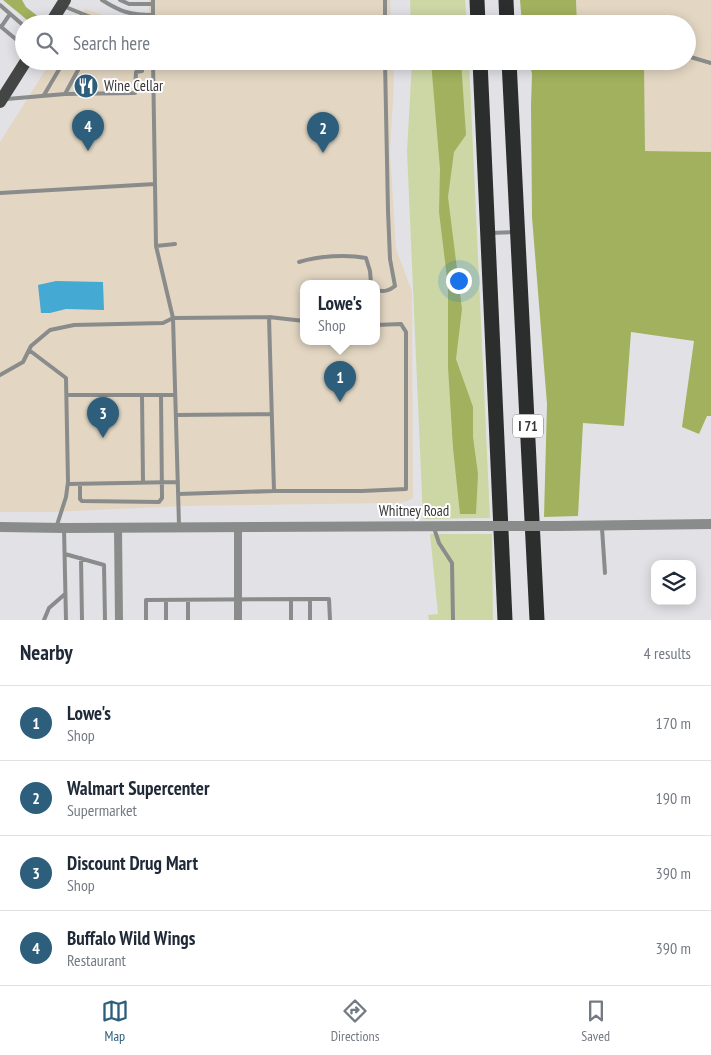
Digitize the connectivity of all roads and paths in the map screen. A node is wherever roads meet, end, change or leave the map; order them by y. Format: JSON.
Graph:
{"nodes":[{"id":1,"x":102,"y":0,"type":"edge"},
{"id":2,"x":120,"y":0,"type":"edge"},
{"id":3,"x":384,"y":0,"type":"edge"},
{"id":4,"x":477,"y":0,"type":"edge"},
{"id":5,"x":506,"y":0,"type":"edge"},
{"id":6,"x":153,"y":2,"type":"edge"},
{"id":7,"x":63,"y":3,"type":"edge"},
{"id":8,"x":0,"y":5,"type":"edge"},
{"id":9,"x":10,"y":14,"type":"junction"},
{"id":10,"x":56,"y":15,"type":"edge"},
{"id":11,"x":87,"y":15,"type":"edge"},
{"id":12,"x":153,"y":15,"type":"joint"},
{"id":13,"x":385,"y":15,"type":"edge"},
{"id":14,"x":478,"y":15,"type":"edge"},
{"id":15,"x":507,"y":15,"type":"edge"},
{"id":16,"x":15,"y":18,"type":"edge"},
{"id":17,"x":0,"y":26,"type":"edge"},
{"id":18,"x":15,"y":38,"type":"edge"},
{"id":19,"x":696,"y":59,"type":"edge"},
{"id":20,"x":711,"y":63,"type":"edge"},
{"id":21,"x":20,"y":70,"type":"edge"},
{"id":22,"x":59,"y":70,"type":"edge"},
{"id":23,"x":78,"y":70,"type":"edge"},
{"id":24,"x":142,"y":70,"type":"edge"},
{"id":25,"x":153,"y":70,"type":"edge"},
{"id":26,"x":385,"y":70,"type":"edge"},
{"id":27,"x":480,"y":70,"type":"edge"},
{"id":28,"x":509,"y":70,"type":"edge"},
{"id":29,"x":3,"y":93,"type":"edge"},
{"id":30,"x":66,"y":94,"type":"junction"},
{"id":31,"x":44,"y":95,"type":"junction"},
{"id":32,"x":155,"y":184,"type":"junction"},
{"id":33,"x":0,"y":193,"type":"edge"},
{"id":34,"x":518,"y":232,"type":"junction"},
{"id":35,"x":488,"y":234,"type":"junction"},
{"id":36,"x":175,"y":244,"type":"dead end"},
{"id":37,"x":156,"y":246,"type":"junction"},
{"id":38,"x":299,"y":262,"type":"dead end"},
{"id":39,"x":371,"y":280,"type":"edge"},
{"id":40,"x":380,"y":291,"type":"edge"},
{"id":41,"x":269,"y":317,"type":"junction"},
{"id":42,"x":173,"y":318,"type":"junction"},
{"id":43,"x":300,"y":321,"type":"edge"},
{"id":44,"x":380,"y":325,"type":"edge"},
{"id":45,"x":29,"y":350,"type":"junction"},
{"id":46,"x":0,"y":375,"type":"edge"},
{"id":47,"x":67,"y":395,"type":"junction"},
{"id":48,"x":142,"y":395,"type":"junction"},
{"id":49,"x":161,"y":395,"type":"junction"},
{"id":50,"x":175,"y":395,"type":"junction"},
{"id":51,"x":272,"y":414,"type":"junction"},
{"id":52,"x":176,"y":415,"type":"junction"},
{"id":53,"x":144,"y":482,"type":"junction"},
{"id":54,"x":163,"y":482,"type":"junction"},
{"id":55,"x":178,"y":482,"type":"junction"},
{"id":56,"x":68,"y":484,"type":"junction"},
{"id":57,"x":80,"y":484,"type":"junction"},
{"id":58,"x":274,"y":491,"type":"junction"},
{"id":59,"x":178,"y":494,"type":"junction"},
{"id":60,"x":711,"y":524,"type":"edge"},
{"id":61,"x":602,"y":525,"type":"junction"},
{"id":62,"x":434,"y":526,"type":"junction"},
{"id":63,"x":0,"y":527,"type":"edge"},
{"id":64,"x":60,"y":528,"type":"junction"},
{"id":65,"x":118,"y":528,"type":"junction"},
{"id":66,"x":179,"y":528,"type":"junction"},
{"id":67,"x":238,"y":528,"type":"junction"},
{"id":68,"x":65,"y":554,"type":"junction"},
{"id":69,"x":81,"y":558,"type":"junction"},
{"id":70,"x":605,"y":573,"type":"dead end"},
{"id":71,"x":65,"y":594,"type":"junction"},
{"id":72,"x":290,"y":599,"type":"junction"},
{"id":73,"x":310,"y":599,"type":"junction"},
{"id":74,"x":166,"y":600,"type":"junction"},
{"id":75,"x":188,"y":600,"type":"junction"},
{"id":76,"x":238,"y":600,"type":"junction"},
{"id":77,"x":44,"y":620,"type":"edge"},
{"id":78,"x":66,"y":620,"type":"edge"},
{"id":79,"x":82,"y":620,"type":"edge"},
{"id":80,"x":105,"y":620,"type":"edge"},
{"id":81,"x":118,"y":620,"type":"edge"},
{"id":82,"x":146,"y":620,"type":"edge"},
{"id":83,"x":166,"y":620,"type":"edge"},
{"id":84,"x":188,"y":620,"type":"edge"},
{"id":85,"x":238,"y":620,"type":"edge"},
{"id":86,"x":291,"y":620,"type":"edge"},
{"id":87,"x":310,"y":620,"type":"edge"},
{"id":88,"x":330,"y":620,"type":"edge"},
{"id":89,"x":453,"y":620,"type":"edge"},
{"id":90,"x":504,"y":620,"type":"edge"},
{"id":91,"x":537,"y":620,"type":"edge"}],
"edges":[{"from":1,"to":12,"type":"lane"},
{"from":2,"to":6,"type":"lane"},
{"from":3,"to":13,"type":"lane"},
{"from":4,"to":14,"type":"highway"},
{"from":5,"to":15,"type":"highway"},
{"from":6,"to":12,"type":"lane"},
{"from":7,"to":10,"type":"main road"},
{"from":7,"to":11,"type":"lane"},
{"from":8,"to":9,"type":"lane"},
{"from":9,"to":16,"type":"lane"},
{"from":9,"to":17,"type":"lane"},
{"from":17,"to":18,"type":"lane"},
{"from":19,"to":20,"type":"lane"},
{"from":21,"to":29,"type":"main road"},
{"from":22,"to":31,"type":"lane"},
{"from":23,"to":30,"type":"lane"},
{"from":24,"to":30,"type":"lane"},
{"from":25,"to":32,"type":"lane"},
{"from":26,"to":40,"type":"lane"},
{"from":27,"to":35,"type":"highway","number":"I 71"},
{"from":28,"to":34,"type":"highway","number":"I 71"},
{"from":29,"to":31,"type":"lane"},
{"from":30,"to":31,"type":"lane"},
{"from":32,"to":33,"type":"lane"},
{"from":32,"to":37,"type":"lane"},
{"from":34,"to":35,"type":"lane"},
{"from":34,"to":91,"type":"highway","number":"I 71"},
{"from":35,"to":90,"type":"highway","number":"I 71"},
{"from":36,"to":37,"type":"lane"},
{"from":37,"to":42,"type":"lane"},
{"from":38,"to":39,"type":"lane"},
{"from":41,"to":42,"type":"lane"},
{"from":41,"to":43,"type":"lane"},
{"from":41,"to":51,"type":"lane"},
{"from":42,"to":45,"type":"lane"},
{"from":42,"to":50,"type":"lane"},
{"from":44,"to":58,"type":"lane"},
{"from":45,"to":46,"type":"lane"},
{"from":45,"to":47,"type":"lane"},
{"from":47,"to":48,"type":"lane"},
{"from":47,"to":56,"type":"lane"},
{"from":48,"to":49,"type":"lane"},
{"from":48,"to":53,"type":"lane"},
{"from":49,"to":50,"type":"lane"},
{"from":49,"to":54,"type":"lane"},
{"from":50,"to":52,"type":"lane"},
{"from":51,"to":52,"type":"lane"},
{"from":51,"to":58,"type":"lane"},
{"from":52,"to":55,"type":"lane"},
{"from":53,"to":54,"type":"lane"},
{"from":53,"to":57,"type":"lane"},
{"from":54,"to":55,"type":"lane"},
{"from":54,"to":57,"type":"lane"},
{"from":55,"to":59,"type":"lane"},
{"from":56,"to":57,"type":"lane"},
{"from":56,"to":64,"type":"lane"},
{"from":58,"to":59,"type":"lane"},
{"from":59,"to":66,"type":"lane"},
{"from":60,"to":61,"type":"street","name":"Whitney Road"},
{"from":61,"to":62,"type":"street","name":"Whitney Road","bridge":true},
{"from":61,"to":70,"type":"lane"},
{"from":62,"to":67,"type":"street","name":"Whitney Road"},
{"from":62,"to":89,"type":"lane"},
{"from":63,"to":64,"type":"street","name":"Whitney Road"},
{"from":64,"to":65,"type":"street","name":"Whitney Road"},
{"from":64,"to":68,"type":"lane"},
{"from":65,"to":66,"type":"street","name":"Whitney Road"},
{"from":65,"to":81,"type":"street"},
{"from":66,"to":67,"type":"street","name":"Whitney Road"},
{"from":67,"to":76,"type":"street"},
{"from":68,"to":69,"type":"lane"},
{"from":68,"to":71,"type":"lane"},
{"from":69,"to":79,"type":"lane"},
{"from":69,"to":80,"type":"lane"},
{"from":71,"to":77,"type":"lane"},
{"from":71,"to":78,"type":"lane"},
{"from":72,"to":73,"type":"lane"},
{"from":72,"to":76,"type":"lane"},
{"from":72,"to":86,"type":"lane"},
{"from":73,"to":87,"type":"lane"},
{"from":73,"to":88,"type":"lane"},
{"from":74,"to":75,"type":"lane"},
{"from":74,"to":82,"type":"lane"},
{"from":74,"to":83,"type":"lane"},
{"from":75,"to":76,"type":"lane"},
{"from":75,"to":84,"type":"lane"},
{"from":76,"to":85,"type":"street"}]}
